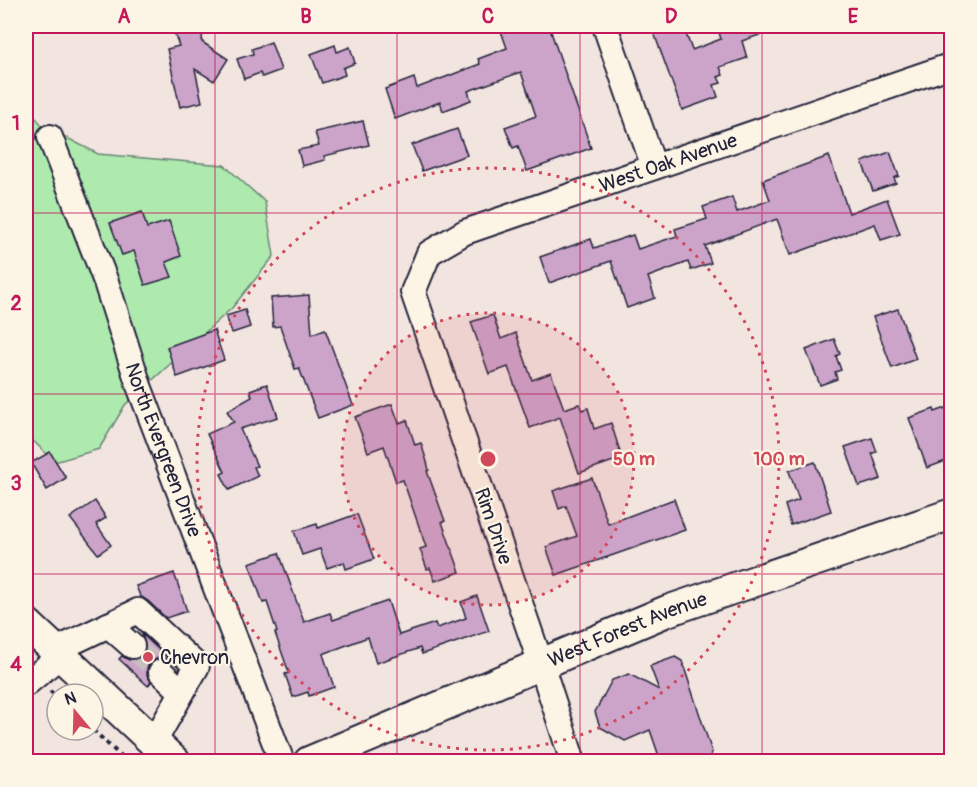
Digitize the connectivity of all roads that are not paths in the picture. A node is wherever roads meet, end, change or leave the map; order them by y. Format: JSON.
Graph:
{"nodes":[{"id":1,"x":605,"y":26,"type":"edge"},
{"id":2,"x":951,"y":65,"type":"edge"},
{"id":3,"x":50,"y":137,"type":"dead end"},
{"id":4,"x":654,"y":167,"type":"junction"},
{"id":5,"x":413,"y":292,"type":"joint"},
{"id":6,"x":951,"y":514,"type":"edge"},
{"id":7,"x":26,"y":623,"type":"edge"},
{"id":8,"x":108,"y":625,"type":"junction"},
{"id":9,"x":132,"y":646,"type":"tunnel mouth"},
{"id":10,"x":58,"y":652,"type":"junction"},
{"id":11,"x":541,"y":664,"type":"junction"},
{"id":12,"x":161,"y":672,"type":"tunnel mouth"},
{"id":13,"x":26,"y":684,"type":"edge"},
{"id":14,"x":182,"y":692,"type":"junction"},
{"id":15,"x":164,"y":752,"type":"edge"},
{"id":16,"x":282,"y":762,"type":"edge"},
{"id":17,"x":309,"y":762,"type":"edge"},
{"id":18,"x":573,"y":762,"type":"edge"}],
"edges":[{"from":1,"to":4,"type":"street"},
{"from":2,"to":4,"type":"street","name":"West Oak Avenue"},
{"from":3,"to":16,"type":"street","name":"North Evergreen Drive"},
{"from":4,"to":5,"type":"street","name":"West Oak Avenue"},
{"from":5,"to":11,"type":"street","name":"Rim Drive"},
{"from":6,"to":11,"type":"main road","name":"West Forest Avenue"},
{"from":7,"to":10,"type":"main road"},
{"from":8,"to":9,"type":"street"},
{"from":8,"to":10,"type":"street"},
{"from":8,"to":14,"type":"street"},
{"from":10,"to":13,"type":"street"},
{"from":10,"to":15,"type":"main road"},
{"from":11,"to":17,"type":"main road","name":"West Forest Avenue"},
{"from":11,"to":18,"type":"street","name":"Rim Drive"},
{"from":12,"to":14,"type":"street"},
{"from":14,"to":15,"type":"street"}]}
